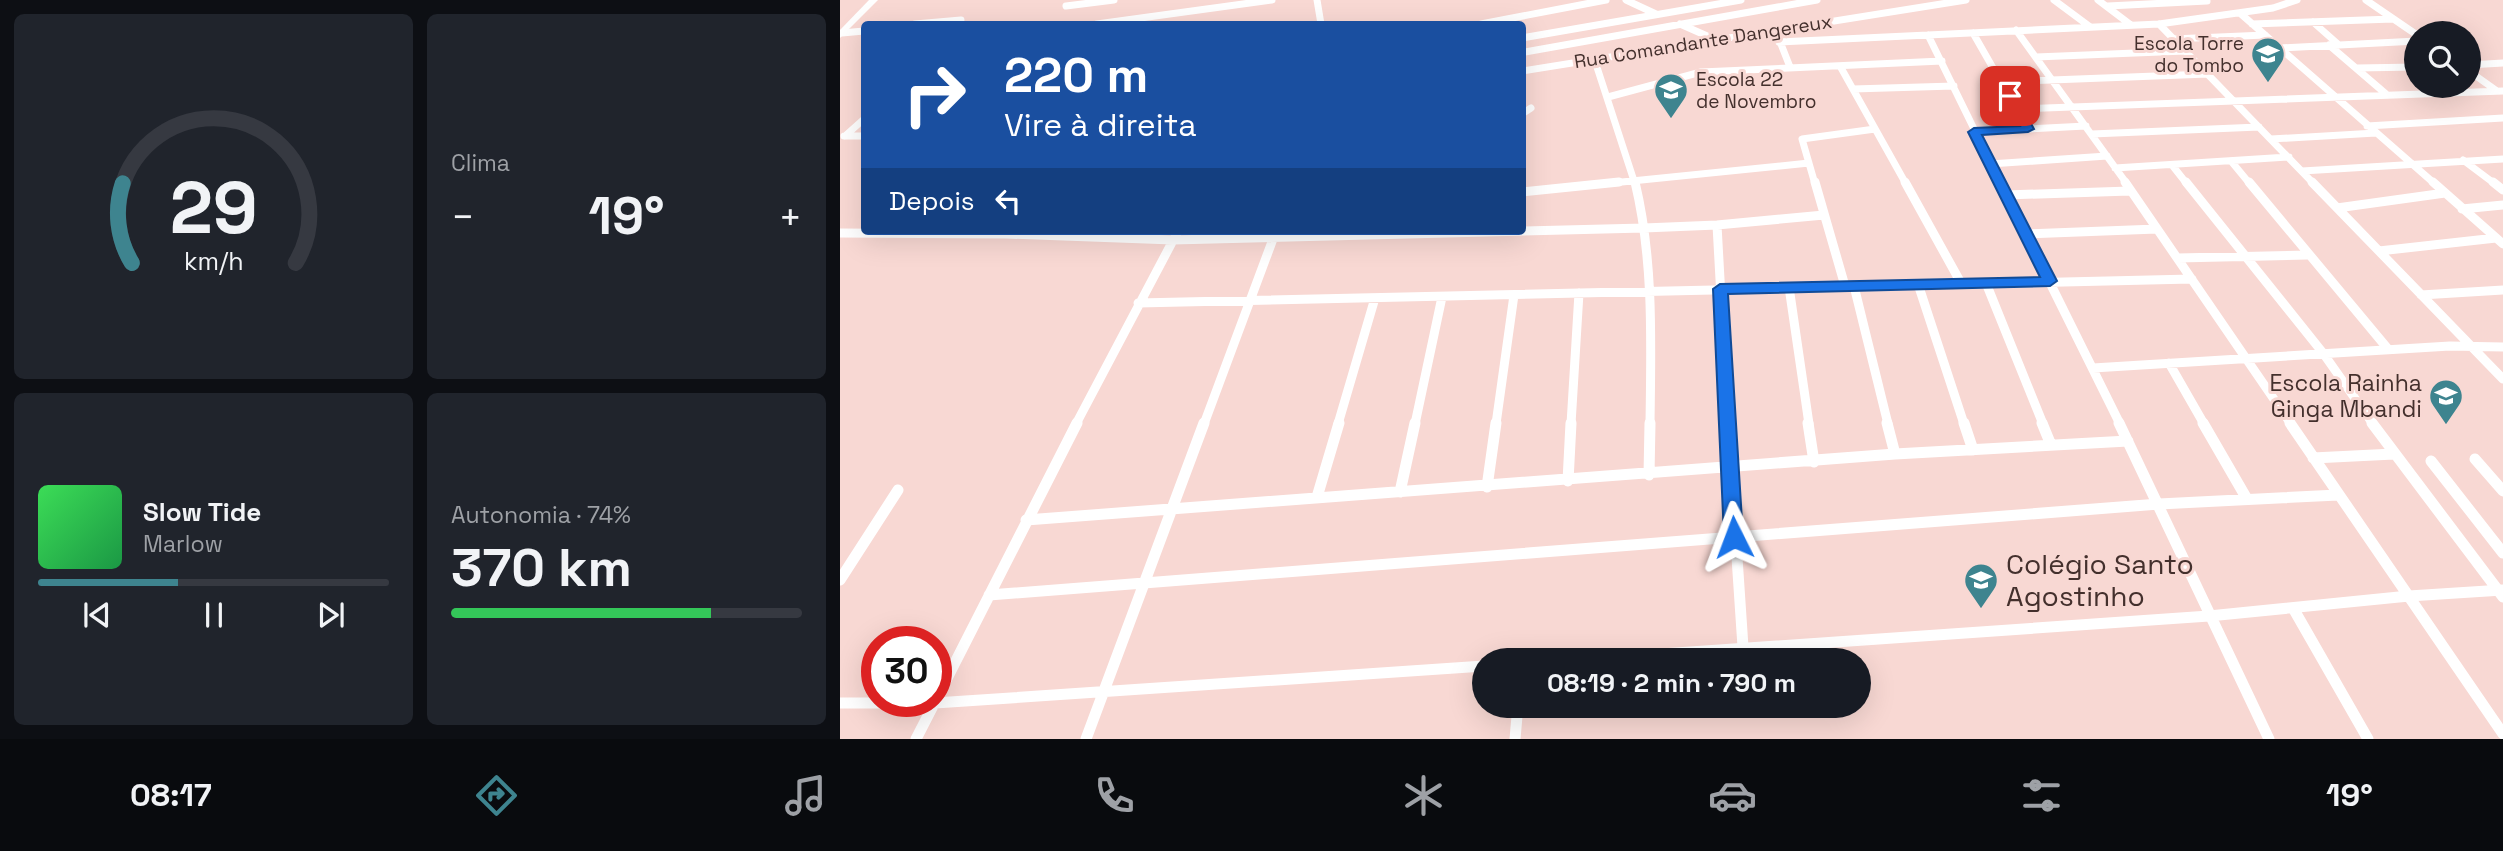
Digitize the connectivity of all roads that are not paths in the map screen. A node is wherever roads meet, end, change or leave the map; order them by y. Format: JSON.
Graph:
{"nodes":[{"id":1,"x":874,"y":0,"type":"edge"},
{"id":2,"x":1114,"y":0,"type":"edge"},
{"id":3,"x":1272,"y":0,"type":"edge"},
{"id":4,"x":1317,"y":0,"type":"edge"},
{"id":5,"x":1606,"y":0,"type":"edge"},
{"id":6,"x":1626,"y":0,"type":"edge"},
{"id":7,"x":1741,"y":0,"type":"edge"},
{"id":8,"x":1817,"y":0,"type":"edge"},
{"id":9,"x":1966,"y":0,"type":"edge"},
{"id":10,"x":2054,"y":0,"type":"edge"},
{"id":11,"x":2098,"y":0,"type":"edge"},
{"id":12,"x":2206,"y":0,"type":"edge"},
{"id":13,"x":2297,"y":0,"type":"edge"},
{"id":14,"x":2366,"y":0,"type":"edge"},
{"id":15,"x":1217,"y":4,"type":"edge"},
{"id":16,"x":1066,"y":6,"type":"dead end"},
{"id":17,"x":2108,"y":6,"type":"junction"},
{"id":18,"x":2241,"y":14,"type":"junction"},
{"id":19,"x":1658,"y":15,"type":"junction"},
{"id":20,"x":2230,"y":15,"type":"junction"},
{"id":21,"x":2393,"y":19,"type":"junction"},
{"id":22,"x":1115,"y":21,"type":"edge"},
{"id":23,"x":1320,"y":21,"type":"edge"},
{"id":24,"x":1501,"y":21,"type":"edge"},
{"id":25,"x":2313,"y":22,"type":"junction"},
{"id":26,"x":2252,"y":23,"type":"junction"},
{"id":27,"x":1680,"y":24,"type":"junction"},
{"id":28,"x":2131,"y":24,"type":"junction"},
{"id":29,"x":2159,"y":24,"type":"junction"},
{"id":30,"x":2089,"y":26,"type":"junction"},
{"id":31,"x":2404,"y":26,"type":"edge"},
{"id":32,"x":1778,"y":29,"type":"junction"},
{"id":33,"x":2016,"y":30,"type":"junction"},
{"id":34,"x":861,"y":31,"type":"edge"},
{"id":35,"x":1973,"y":33,"type":"junction"},
{"id":36,"x":841,"y":34,"type":"edge"},
{"id":37,"x":1928,"y":35,"type":"junction"},
{"id":38,"x":2265,"y":35,"type":"junction"},
{"id":39,"x":1526,"y":37,"type":"edge"},
{"id":40,"x":1714,"y":39,"type":"junction"},
{"id":41,"x":2173,"y":39,"type":"junction"},
{"id":42,"x":1779,"y":41,"type":"junction"},
{"id":43,"x":2404,"y":42,"type":"edge"},
{"id":44,"x":2329,"y":45,"type":"junction"},
{"id":45,"x":2339,"y":45,"type":"junction"},
{"id":46,"x":2280,"y":48,"type":"junction"},
{"id":47,"x":1526,"y":50,"type":"edge"},
{"id":48,"x":2185,"y":51,"type":"junction"},
{"id":49,"x":1526,"y":53,"type":"edge"},
{"id":50,"x":2036,"y":57,"type":"junction"},
{"id":51,"x":1594,"y":58,"type":"junction"},
{"id":52,"x":1942,"y":61,"type":"junction"},
{"id":53,"x":2503,"y":63,"type":"edge"},
{"id":54,"x":2481,"y":64,"type":"edge"},
{"id":55,"x":1840,"y":66,"type":"junction"},
{"id":56,"x":2404,"y":66,"type":"edge"},
{"id":57,"x":1790,"y":67,"type":"junction"},
{"id":58,"x":2357,"y":68,"type":"junction"},
{"id":59,"x":1535,"y":69,"type":"junction"},
{"id":60,"x":1526,"y":70,"type":"edge"},
{"id":61,"x":2208,"y":74,"type":"junction"},
{"id":62,"x":2481,"y":79,"type":"edge"},
{"id":63,"x":2053,"y":80,"type":"junction"},
{"id":64,"x":2002,"y":82,"type":"junction"},
{"id":65,"x":1954,"y":86,"type":"junction"},
{"id":66,"x":1853,"y":89,"type":"junction"},
{"id":67,"x":2501,"y":92,"type":"edge"},
{"id":68,"x":2386,"y":94,"type":"junction"},
{"id":69,"x":2333,"y":96,"type":"junction"},
{"id":70,"x":1608,"y":97,"type":"junction"},
{"id":71,"x":2235,"y":101,"type":"junction"},
{"id":72,"x":2072,"y":107,"type":"junction"},
{"id":73,"x":1531,"y":108,"type":"dead end"},
{"id":74,"x":2018,"y":109,"type":"junction"},
{"id":75,"x":1526,"y":111,"type":"edge"},
{"id":76,"x":2503,"y":118,"type":"edge"},
{"id":77,"x":861,"y":120,"type":"edge"},
{"id":78,"x":861,"y":126,"type":"edge"},
{"id":79,"x":2086,"y":126,"type":"junction"},
{"id":80,"x":2367,"y":126,"type":"junction"},
{"id":81,"x":2259,"y":127,"type":"junction"},
{"id":82,"x":852,"y":128,"type":"junction"},
{"id":83,"x":1875,"y":129,"type":"junction"},
{"id":84,"x":2028,"y":129,"type":"junction"},
{"id":85,"x":1974,"y":132,"type":"junction"},
{"id":86,"x":2376,"y":133,"type":"junction"},
{"id":87,"x":2092,"y":134,"type":"junction"},
{"id":88,"x":843,"y":136,"type":"edge"},
{"id":89,"x":861,"y":136,"type":"edge"},
{"id":90,"x":2271,"y":139,"type":"junction"},
{"id":91,"x":2107,"y":156,"type":"junction"},
{"id":92,"x":2289,"y":157,"type":"junction"},
{"id":93,"x":2503,"y":159,"type":"edge"},
{"id":94,"x":2463,"y":160,"type":"junction"},
{"id":95,"x":2231,"y":161,"type":"junction"},
{"id":96,"x":1808,"y":163,"type":"junction"},
{"id":97,"x":2409,"y":163,"type":"junction"},
{"id":98,"x":1990,"y":164,"type":"junction"},
{"id":99,"x":2172,"y":165,"type":"junction"},
{"id":100,"x":2115,"y":168,"type":"junction"},
{"id":101,"x":2302,"y":171,"type":"junction"},
{"id":102,"x":1635,"y":182,"type":"junction"},
{"id":103,"x":2503,"y":190,"type":"edge"},
{"id":104,"x":2130,"y":191,"type":"junction"},
{"id":105,"x":1526,"y":192,"type":"edge"},
{"id":106,"x":2445,"y":193,"type":"junction"},
{"id":107,"x":2006,"y":195,"type":"junction"},
{"id":108,"x":2503,"y":205,"type":"edge"},
{"id":109,"x":2337,"y":208,"type":"junction"},
{"id":110,"x":2462,"y":209,"type":"junction"},
{"id":111,"x":1824,"y":215,"type":"junction"},
{"id":112,"x":1717,"y":225,"type":"junction"},
{"id":113,"x":1644,"y":228,"type":"junction"},
{"id":114,"x":2157,"y":229,"type":"junction"},
{"id":115,"x":1526,"y":230,"type":"edge"},
{"id":116,"x":840,"y":233,"type":"edge"},
{"id":117,"x":861,"y":233,"type":"edge"},
{"id":118,"x":2025,"y":234,"type":"junction"},
{"id":119,"x":1175,"y":235,"type":"edge"},
{"id":120,"x":1275,"y":235,"type":"edge"},
{"id":121,"x":2499,"y":241,"type":"edge"},
{"id":122,"x":2379,"y":251,"type":"junction"},
{"id":123,"x":2307,"y":255,"type":"junction"},
{"id":124,"x":2245,"y":257,"type":"junction"},
{"id":125,"x":2178,"y":258,"type":"junction"},
{"id":126,"x":2192,"y":279,"type":"junction"},
{"id":127,"x":2050,"y":281,"type":"junction"},
{"id":128,"x":1961,"y":283,"type":"junction"},
{"id":129,"x":1986,"y":283,"type":"junction"},
{"id":130,"x":1918,"y":284,"type":"junction"},
{"id":131,"x":1849,"y":286,"type":"junction"},
{"id":132,"x":1789,"y":287,"type":"junction"},
{"id":133,"x":1720,"y":289,"type":"junction"},
{"id":134,"x":2503,"y":290,"type":"edge"},
{"id":135,"x":1648,"y":291,"type":"junction"},
{"id":136,"x":1579,"y":293,"type":"junction"},
{"id":137,"x":1514,"y":295,"type":"junction"},
{"id":138,"x":2421,"y":295,"type":"junction"},
{"id":139,"x":1442,"y":297,"type":"junction"},
{"id":140,"x":1375,"y":298,"type":"junction"},
{"id":141,"x":1250,"y":302,"type":"junction"},
{"id":142,"x":1138,"y":303,"type":"junction"},
{"id":143,"x":2471,"y":347,"type":"junction"},
{"id":144,"x":2503,"y":347,"type":"edge"},
{"id":145,"x":2388,"y":349,"type":"junction"},
{"id":146,"x":2323,"y":354,"type":"junction"},
{"id":147,"x":2245,"y":358,"type":"junction"},
{"id":148,"x":2169,"y":363,"type":"junction"},
{"id":149,"x":2093,"y":368,"type":"junction"},
{"id":150,"x":2503,"y":379,"type":"edge"},
{"id":151,"x":2128,"y":441,"type":"junction"},
{"id":152,"x":2051,"y":445,"type":"junction"},
{"id":153,"x":1973,"y":450,"type":"junction"},
{"id":154,"x":1895,"y":454,"type":"junction"},
{"id":155,"x":2394,"y":454,"type":"junction"},
{"id":156,"x":2313,"y":458,"type":"junction"},
{"id":157,"x":2475,"y":459,"type":"dead end"},
{"id":158,"x":1814,"y":461,"type":"junction"},
{"id":159,"x":2431,"y":461,"type":"dead end"},
{"id":160,"x":1730,"y":469,"type":"junction"},
{"id":161,"x":1649,"y":475,"type":"junction"},
{"id":162,"x":1568,"y":481,"type":"junction"},
{"id":163,"x":1487,"y":487,"type":"junction"},
{"id":164,"x":898,"y":490,"type":"dead end"},
{"id":165,"x":2503,"y":491,"type":"edge"},
{"id":166,"x":1400,"y":492,"type":"junction"},
{"id":167,"x":2338,"y":495,"type":"junction"},
{"id":168,"x":1317,"y":497,"type":"junction"},
{"id":169,"x":2247,"y":499,"type":"junction"},
{"id":170,"x":2159,"y":504,"type":"junction"},
{"id":171,"x":1172,"y":508,"type":"junction"},
{"id":172,"x":1026,"y":520,"type":"junction"},
{"id":173,"x":1734,"y":537,"type":"junction"},
{"id":174,"x":2503,"y":553,"type":"edge"},
{"id":175,"x":840,"y":580,"type":"edge"},
{"id":176,"x":1145,"y":583,"type":"junction"},
{"id":177,"x":2501,"y":592,"type":"edge"},
{"id":178,"x":989,"y":595,"type":"junction"},
{"id":179,"x":2409,"y":596,"type":"junction"},
{"id":180,"x":2293,"y":608,"type":"junction"},
{"id":181,"x":2209,"y":616,"type":"junction"},
{"id":182,"x":1743,"y":647,"type":"junction"},
{"id":183,"x":1730,"y":648,"type":"edge"},
{"id":184,"x":1472,"y":667,"type":"edge"},
{"id":185,"x":952,"y":668,"type":"edge"},
{"id":186,"x":1103,"y":692,"type":"junction"},
{"id":187,"x":952,"y":700,"type":"edge"},
{"id":188,"x":840,"y":703,"type":"edge"},
{"id":189,"x":861,"y":703,"type":"edge"},
{"id":190,"x":927,"y":717,"type":"edge"},
{"id":191,"x":1517,"y":718,"type":"edge"},
{"id":192,"x":2503,"y":734,"type":"edge"},
{"id":193,"x":916,"y":739,"type":"edge"},
{"id":194,"x":1086,"y":739,"type":"edge"},
{"id":195,"x":1515,"y":739,"type":"edge"},
{"id":196,"x":2269,"y":739,"type":"edge"},
{"id":197,"x":2368,"y":739,"type":"edge"}],
"edges":[{"from":1,"to":36,"type":"main road"},
{"from":2,"to":16,"type":"street"},
{"from":3,"to":15,"type":"street"},
{"from":4,"to":23,"type":"street"},
{"from":5,"to":24,"type":"street"},
{"from":6,"to":19,"type":"street"},
{"from":7,"to":19,"type":"street"},
{"from":8,"to":27,"type":"street"},
{"from":9,"to":32,"type":"street","name":"Rua Comandante Dangereux"},
{"from":10,"to":30,"type":"street"},
{"from":11,"to":17,"type":"street"},
{"from":12,"to":17,"type":"street"},
{"from":12,"to":20,"type":"street"},
{"from":13,"to":18,"type":"street"},
{"from":14,"to":21,"type":"street"},
{"from":15,"to":22,"type":"street"},
{"from":17,"to":28,"type":"street"},
{"from":18,"to":20,"type":"street"},
{"from":18,"to":26,"type":"street"},
{"from":19,"to":27,"type":"street"},
{"from":19,"to":39,"type":"street"},
{"from":20,"to":29,"type":"street"},
{"from":21,"to":25,"type":"street"},
{"from":21,"to":31,"type":"street"},
{"from":25,"to":26,"type":"street"},
{"from":25,"to":45,"type":"street"},
{"from":26,"to":38,"type":"street"},
{"from":27,"to":40,"type":"street"},
{"from":27,"to":47,"type":"street"},
{"from":28,"to":29,"type":"street"},
{"from":28,"to":30,"type":"street"},
{"from":29,"to":41,"type":"street"},
{"from":30,"to":33,"type":"street"},
{"from":32,"to":40,"type":"street","name":"Rua Comandante Dangereux"},
{"from":32,"to":42,"type":"street"},
{"from":33,"to":35,"type":"street"},
{"from":33,"to":50,"type":"street"},
{"from":34,"to":36,"type":"street"},
{"from":35,"to":37,"type":"street"},
{"from":35,"to":64,"type":"street"},
{"from":37,"to":42,"type":"street"},
{"from":37,"to":52,"type":"street"},
{"from":38,"to":41,"type":"street"},
{"from":38,"to":46,"type":"street"},
{"from":40,"to":51,"type":"street","name":"Rua Comandante Dangereux"},
{"from":41,"to":48,"type":"street"},
{"from":42,"to":57,"type":"street"},
{"from":43,"to":45,"type":"street"},
{"from":44,"to":45,"type":"street"},
{"from":44,"to":46,"type":"street"},
{"from":44,"to":58,"type":"street"},
{"from":46,"to":69,"type":"street"},
{"from":48,"to":50,"type":"street"},
{"from":48,"to":61,"type":"street"},
{"from":49,"to":59,"type":"street"},
{"from":50,"to":63,"type":"street"},
{"from":51,"to":59,"type":"street","name":"Rua Comandante Dangereux"},
{"from":51,"to":70,"type":"street"},
{"from":52,"to":55,"type":"street"},
{"from":52,"to":65,"type":"street"},
{"from":53,"to":54,"type":"street"},
{"from":55,"to":57,"type":"street"},
{"from":55,"to":66,"type":"street"},
{"from":56,"to":58,"type":"street"},
{"from":57,"to":70,"type":"street"},
{"from":58,"to":68,"type":"street"},
{"from":59,"to":60,"type":"street","name":"Rua Comandante Dangereux"},
{"from":61,"to":63,"type":"street"},
{"from":61,"to":71,"type":"street"},
{"from":62,"to":67,"type":"street"},
{"from":63,"to":64,"type":"street"},
{"from":63,"to":72,"type":"street"},
{"from":64,"to":74,"type":"street"},
{"from":65,"to":66,"type":"street"},
{"from":65,"to":85,"type":"street"},
{"from":66,"to":83,"type":"street"},
{"from":67,"to":68,"type":"street"},
{"from":68,"to":69,"type":"street"},
{"from":69,"to":71,"type":"street"},
{"from":69,"to":80,"type":"street"},
{"from":70,"to":102,"type":"street"},
{"from":71,"to":72,"type":"street"},
{"from":71,"to":81,"type":"street"},
{"from":72,"to":74,"type":"street"},
{"from":72,"to":79,"type":"street"},
{"from":73,"to":75,"type":"street"},
{"from":74,"to":84,"type":"street"},
{"from":76,"to":80,"type":"street"},
{"from":77,"to":82,"type":"street"},
{"from":78,"to":82,"type":"street"},
{"from":79,"to":84,"type":"street"},
{"from":79,"to":87,"type":"street"},
{"from":80,"to":86,"type":"street"},
{"from":81,"to":87,"type":"street"},
{"from":81,"to":90,"type":"street"},
{"from":82,"to":88,"type":"street"},
{"from":83,"to":96,"type":"street"},
{"from":83,"to":128,"type":"street"},
{"from":84,"to":85,"type":"street"},
{"from":85,"to":98,"type":"street"},
{"from":86,"to":90,"type":"street"},
{"from":86,"to":97,"type":"street"},
{"from":87,"to":91,"type":"street"},
{"from":88,"to":89,"type":"street"},
{"from":90,"to":92,"type":"street"},
{"from":91,"to":98,"type":"street"},
{"from":91,"to":100,"type":"street"},
{"from":92,"to":95,"type":"street"},
{"from":92,"to":101,"type":"street"},
{"from":93,"to":94,"type":"street"},
{"from":94,"to":97,"type":"street"},
{"from":94,"to":103,"type":"street"},
{"from":95,"to":99,"type":"street"},
{"from":95,"to":123,"type":"street"},
{"from":96,"to":102,"type":"street"},
{"from":96,"to":111,"type":"street"},
{"from":97,"to":101,"type":"street"},
{"from":97,"to":106,"type":"street"},
{"from":98,"to":107,"type":"street"},
{"from":99,"to":100,"type":"street"},
{"from":99,"to":124,"type":"street"},
{"from":100,"to":104,"type":"street"},
{"from":101,"to":109,"type":"street"},
{"from":102,"to":105,"type":"street"},
{"from":102,"to":113,"type":"street"},
{"from":104,"to":107,"type":"street"},
{"from":104,"to":114,"type":"street"},
{"from":106,"to":109,"type":"street"},
{"from":106,"to":110,"type":"street"},
{"from":107,"to":118,"type":"street"},
{"from":108,"to":110,"type":"street"},
{"from":109,"to":122,"type":"street"},
{"from":110,"to":121,"type":"street"},
{"from":111,"to":112,"type":"street"},
{"from":111,"to":131,"type":"street"},
{"from":112,"to":113,"type":"street"},
{"from":112,"to":133,"type":"street"},
{"from":113,"to":115,"type":"street"},
{"from":113,"to":135,"type":"street"},
{"from":114,"to":118,"type":"street"},
{"from":114,"to":125,"type":"street"},
{"from":116,"to":117,"type":"street"},
{"from":118,"to":127,"type":"street"},
{"from":119,"to":142,"type":"street"},
{"from":120,"to":141,"type":"street"},
{"from":121,"to":122,"type":"street"},
{"from":122,"to":138,"type":"street"},
{"from":123,"to":124,"type":"street"},
{"from":123,"to":145,"type":"street"},
{"from":124,"to":125,"type":"street"},
{"from":124,"to":146,"type":"street"},
{"from":125,"to":126,"type":"street"},
{"from":126,"to":127,"type":"street"},
{"from":126,"to":147,"type":"street"},
{"from":127,"to":129,"type":"street"},
{"from":127,"to":149,"type":"street"},
{"from":128,"to":129,"type":"street"},
{"from":128,"to":130,"type":"street"},
{"from":129,"to":152,"type":"street"},
{"from":130,"to":131,"type":"street"},
{"from":130,"to":153,"type":"street"},
{"from":131,"to":132,"type":"street"},
{"from":131,"to":154,"type":"street"},
{"from":132,"to":133,"type":"street"},
{"from":132,"to":158,"type":"street"},
{"from":133,"to":135,"type":"street"},
{"from":133,"to":160,"type":"street"},
{"from":134,"to":138,"type":"street"},
{"from":135,"to":136,"type":"street"},
{"from":135,"to":161,"type":"street"},
{"from":136,"to":137,"type":"street"},
{"from":136,"to":162,"type":"street"},
{"from":137,"to":139,"type":"street"},
{"from":137,"to":163,"type":"street"},
{"from":138,"to":143,"type":"street"},
{"from":139,"to":140,"type":"street"},
{"from":139,"to":166,"type":"street"},
{"from":140,"to":141,"type":"street"},
{"from":140,"to":168,"type":"street"},
{"from":141,"to":142,"type":"street"},
{"from":141,"to":171,"type":"street"},
{"from":142,"to":172,"type":"street"},
{"from":143,"to":144,"type":"street"},
{"from":143,"to":145,"type":"street"},
{"from":143,"to":150,"type":"street"},
{"from":145,"to":146,"type":"street"},
{"from":146,"to":147,"type":"street"},
{"from":146,"to":155,"type":"street"},
{"from":147,"to":148,"type":"street"},
{"from":147,"to":156,"type":"street"},
{"from":148,"to":149,"type":"street"},
{"from":148,"to":169,"type":"street"},
{"from":149,"to":151,"type":"street"},
{"from":151,"to":152,"type":"street"},
{"from":151,"to":170,"type":"street"},
{"from":152,"to":153,"type":"street"},
{"from":153,"to":154,"type":"street"},
{"from":154,"to":158,"type":"street"},
{"from":155,"to":156,"type":"street"},
{"from":155,"to":177,"type":"street"},
{"from":156,"to":167,"type":"street"},
{"from":157,"to":165,"type":"street"},
{"from":158,"to":160,"type":"street"},
{"from":159,"to":174,"type":"street"},
{"from":160,"to":161,"type":"street"},
{"from":160,"to":173,"type":"street"},
{"from":161,"to":162,"type":"street"},
{"from":162,"to":163,"type":"street"},
{"from":163,"to":166,"type":"street"},
{"from":164,"to":175,"type":"street"},
{"from":166,"to":168,"type":"street"},
{"from":167,"to":169,"type":"street"},
{"from":167,"to":179,"type":"street"},
{"from":168,"to":171,"type":"street"},
{"from":169,"to":170,"type":"street"},
{"from":170,"to":173,"type":"street"},
{"from":170,"to":181,"type":"street"},
{"from":171,"to":172,"type":"street"},
{"from":171,"to":176,"type":"street"},
{"from":172,"to":178,"type":"street"},
{"from":173,"to":176,"type":"street"},
{"from":173,"to":182,"type":"street"},
{"from":176,"to":178,"type":"street"},
{"from":176,"to":186,"type":"street"},
{"from":177,"to":179,"type":"street"},
{"from":178,"to":185,"type":"street"},
{"from":179,"to":180,"type":"street"},
{"from":179,"to":192,"type":"street"},
{"from":180,"to":181,"type":"street"},
{"from":180,"to":197,"type":"street"},
{"from":181,"to":182,"type":"street"},
{"from":181,"to":196,"type":"street"},
{"from":182,"to":183,"type":"street"},
{"from":184,"to":186,"type":"street"},
{"from":186,"to":187,"type":"street"},
{"from":186,"to":194,"type":"street"},
{"from":188,"to":189,"type":"street"},
{"from":190,"to":193,"type":"street"},
{"from":191,"to":195,"type":"street"}]}
